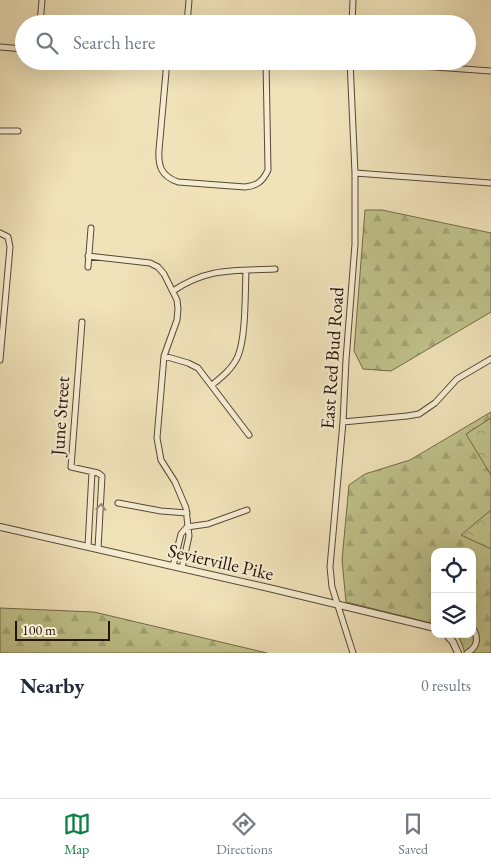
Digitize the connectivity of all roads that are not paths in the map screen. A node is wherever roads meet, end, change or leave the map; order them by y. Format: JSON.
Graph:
{"nodes":[{"id":1,"x":42,"y":0,"type":"edge"},
{"id":2,"x":189,"y":0,"type":"edge"},
{"id":3,"x":353,"y":0,"type":"edge"},
{"id":4,"x":41,"y":15,"type":"edge"},
{"id":5,"x":188,"y":15,"type":"edge"},
{"id":6,"x":352,"y":15,"type":"edge"},
{"id":7,"x":0,"y":47,"type":"edge"},
{"id":8,"x":15,"y":48,"type":"edge"},
{"id":9,"x":165,"y":70,"type":"edge"},
{"id":10,"x":266,"y":70,"type":"edge"},
{"id":11,"x":350,"y":70,"type":"edge"},
{"id":12,"x":476,"y":70,"type":"edge"},
{"id":13,"x":491,"y":71,"type":"edge"},
{"id":14,"x":18,"y":130,"type":"dead end"},
{"id":15,"x":0,"y":131,"type":"edge"},
{"id":16,"x":355,"y":173,"type":"junction"},
{"id":17,"x":491,"y":183,"type":"edge"},
{"id":18,"x":91,"y":228,"type":"dead end"},
{"id":19,"x":0,"y":233,"type":"edge"},
{"id":20,"x":88,"y":256,"type":"junction"},
{"id":21,"x":88,"y":267,"type":"dead end"},
{"id":22,"x":275,"y":269,"type":"dead end"},
{"id":23,"x":246,"y":271,"type":"junction"},
{"id":24,"x":173,"y":291,"type":"junction"},
{"id":25,"x":82,"y":322,"type":"dead end"},
{"id":26,"x":164,"y":356,"type":"junction"},
{"id":27,"x":491,"y":359,"type":"edge"},
{"id":28,"x":0,"y":360,"type":"edge"},
{"id":29,"x":212,"y":385,"type":"junction"},
{"id":30,"x":343,"y":422,"type":"junction"},
{"id":31,"x":249,"y":435,"type":"dead end"},
{"id":32,"x":92,"y":472,"type":"junction"},
{"id":33,"x":118,"y":503,"type":"dead end"},
{"id":34,"x":247,"y":510,"type":"dead end"},
{"id":35,"x":187,"y":513,"type":"junction"},
{"id":36,"x":187,"y":526,"type":"junction"},
{"id":37,"x":0,"y":527,"type":"edge"},
{"id":38,"x":88,"y":546,"type":"junction"},
{"id":39,"x":98,"y":549,"type":"junction"},
{"id":40,"x":173,"y":566,"type":"junction"},
{"id":41,"x":182,"y":568,"type":"junction"},
{"id":42,"x":337,"y":604,"type":"junction"},
{"id":43,"x":431,"y":627,"type":"edge"},
{"id":44,"x":476,"y":636,"type":"edge"},
{"id":45,"x":450,"y":638,"type":"edge"},
{"id":46,"x":353,"y":653,"type":"edge"},
{"id":47,"x":458,"y":653,"type":"edge"},
{"id":48,"x":467,"y":653,"type":"edge"}],
"edges":[{"from":1,"to":4,"type":"street"},
{"from":2,"to":5,"type":"street"},
{"from":3,"to":6,"type":"street"},
{"from":7,"to":8,"type":"street"},
{"from":9,"to":10,"type":"street"},
{"from":11,"to":16,"type":"street","name":"East Red Bud Road"},
{"from":12,"to":13,"type":"street"},
{"from":14,"to":15,"type":"street"},
{"from":16,"to":17,"type":"street"},
{"from":16,"to":30,"type":"street","name":"East Red Bud Road"},
{"from":18,"to":20,"type":"street"},
{"from":19,"to":28,"type":"street"},
{"from":20,"to":21,"type":"street"},
{"from":20,"to":24,"type":"street"},
{"from":22,"to":23,"type":"street"},
{"from":23,"to":24,"type":"street"},
{"from":23,"to":29,"type":"street"},
{"from":24,"to":26,"type":"street"},
{"from":25,"to":32,"type":"street","name":"June Street"},
{"from":26,"to":29,"type":"street"},
{"from":26,"to":35,"type":"street"},
{"from":27,"to":30,"type":"street"},
{"from":29,"to":31,"type":"street"},
{"from":30,"to":42,"type":"street","name":"East Red Bud Road"},
{"from":32,"to":38,"type":"street"},
{"from":39,"to":32,"type":"street","name":"June Street","one_way":true},
{"from":33,"to":35,"type":"street"},
{"from":34,"to":36,"type":"street"},
{"from":35,"to":36,"type":"street"},
{"from":36,"to":40,"type":"street"},
{"from":36,"to":41,"type":"street"},
{"from":37,"to":38,"type":"street","name":"Sevierville Pike"},
{"from":38,"to":39,"type":"street","name":"Sevierville Pike"},
{"from":39,"to":40,"type":"street","name":"Sevierville Pike"},
{"from":40,"to":41,"type":"street","name":"Sevierville Pike"},
{"from":41,"to":42,"type":"street","name":"Sevierville Pike"},
{"from":42,"to":43,"type":"street","name":"Sevierville Pike"},
{"from":42,"to":46,"type":"street","name":"East Red Bud Road"},
{"from":44,"to":48,"type":"street"},
{"from":45,"to":47,"type":"street"}]}
